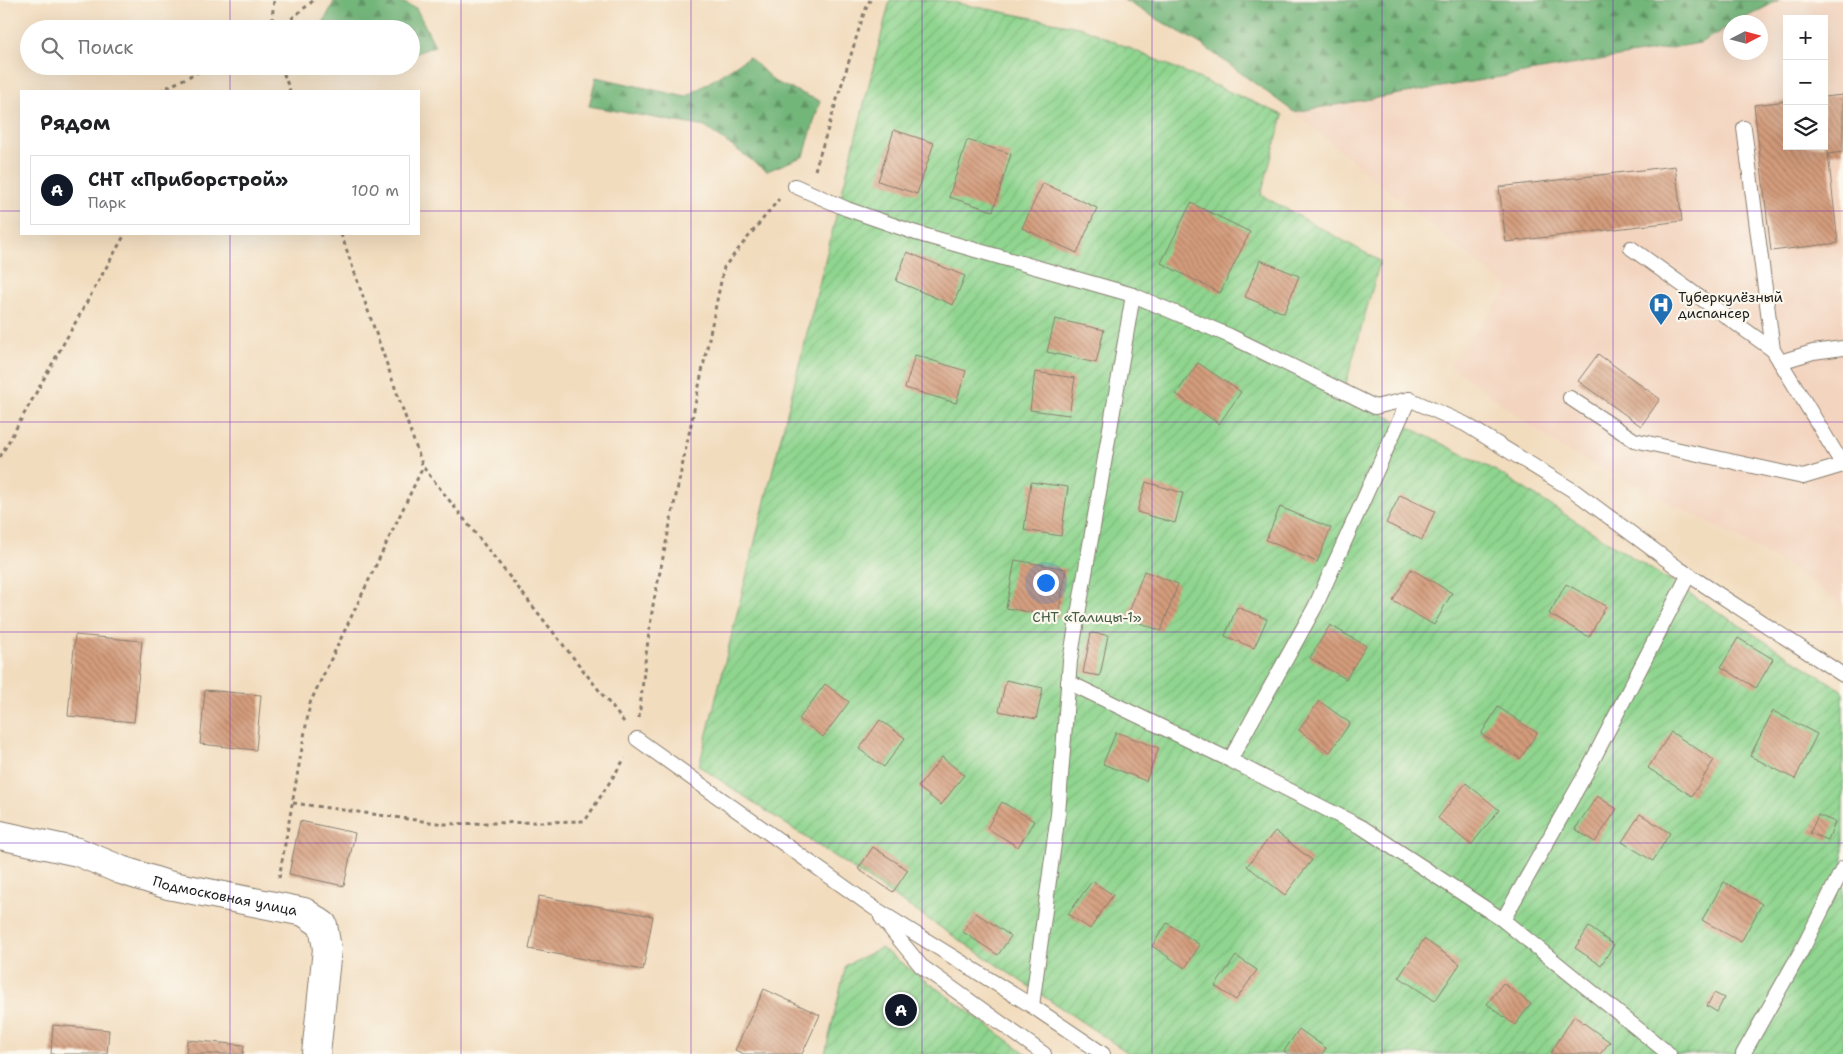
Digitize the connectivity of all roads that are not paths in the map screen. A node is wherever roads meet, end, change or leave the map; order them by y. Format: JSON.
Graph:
{"nodes":[{"id":1,"x":1744,"y":128,"type":"dead end"},
{"id":2,"x":796,"y":186,"type":"road end"},
{"id":3,"x":1632,"y":248,"type":"dead end"},
{"id":4,"x":1133,"y":295,"type":"junction"},
{"id":5,"x":1843,"y":348,"type":"edge"},
{"id":6,"x":1776,"y":356,"type":"junction"},
{"id":7,"x":1570,"y":398,"type":"dead end"},
{"id":8,"x":1409,"y":399,"type":"junction"},
{"id":9,"x":1843,"y":465,"type":"edge"},
{"id":10,"x":1689,"y":574,"type":"junction"},
{"id":11,"x":1843,"y":675,"type":"edge"},
{"id":12,"x":1068,"y":682,"type":"junction"},
{"id":13,"x":637,"y":739,"type":"road end"},
{"id":14,"x":1230,"y":760,"type":"junction"},
{"id":15,"x":0,"y":835,"type":"edge"},
{"id":16,"x":1843,"y":868,"type":"edge"},
{"id":17,"x":874,"y":908,"type":"junction"},
{"id":18,"x":1503,"y":920,"type":"junction"},
{"id":19,"x":1032,"y":1006,"type":"junction"},
{"id":20,"x":316,"y":1054,"type":"edge"},
{"id":21,"x":1044,"y":1054,"type":"edge"},
{"id":22,"x":1103,"y":1054,"type":"edge"},
{"id":23,"x":1668,"y":1054,"type":"edge"},
{"id":24,"x":1743,"y":1054,"type":"edge"}],
"edges":[{"from":1,"to":6,"type":"lane"},
{"from":2,"to":4,"type":"lane"},
{"from":3,"to":6,"type":"lane"},
{"from":4,"to":8,"type":"lane"},
{"from":4,"to":12,"type":"lane"},
{"from":5,"to":6,"type":"lane"},
{"from":6,"to":9,"type":"lane"},
{"from":7,"to":9,"type":"lane"},
{"from":8,"to":10,"type":"lane"},
{"from":8,"to":14,"type":"lane"},
{"from":10,"to":11,"type":"lane"},
{"from":10,"to":18,"type":"lane"},
{"from":12,"to":14,"type":"lane"},
{"from":12,"to":19,"type":"lane"},
{"from":13,"to":17,"type":"lane"},
{"from":14,"to":18,"type":"lane"},
{"from":15,"to":20,"type":"street","name":"Подмосковная улица"},
{"from":16,"to":24,"type":"lane"},
{"from":17,"to":19,"type":"lane"},
{"from":17,"to":21,"type":"lane"},
{"from":18,"to":23,"type":"lane"},
{"from":19,"to":22,"type":"lane"}]}
